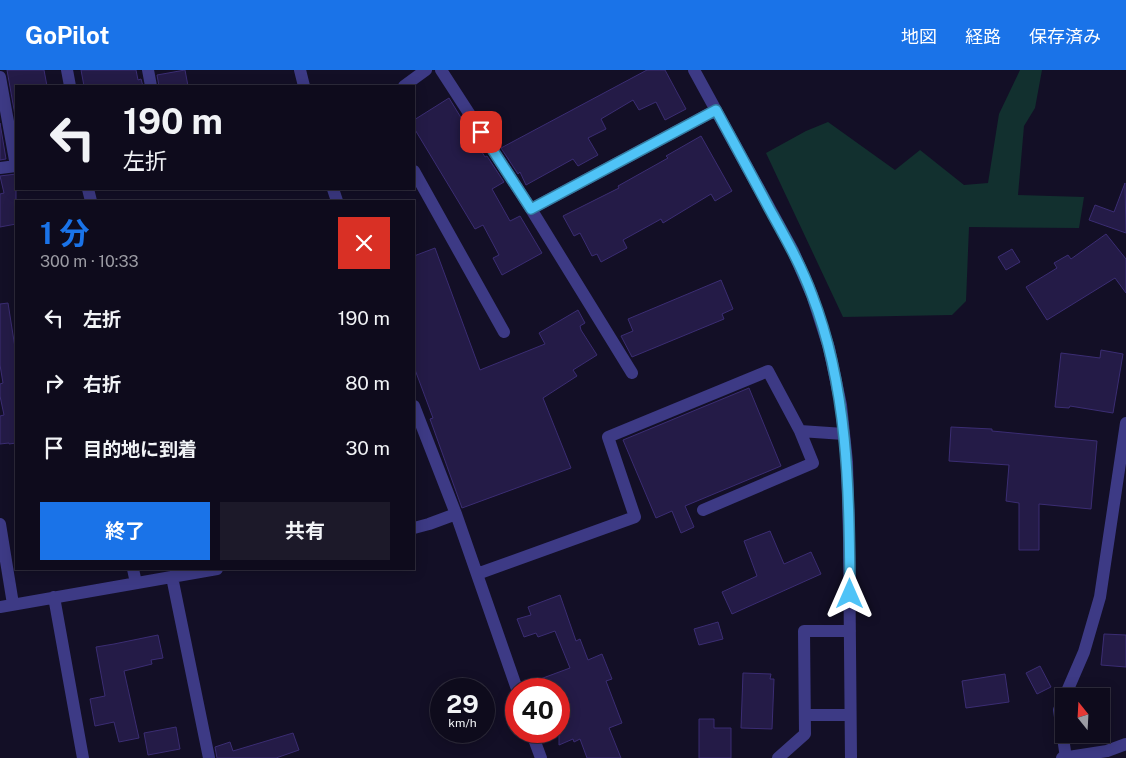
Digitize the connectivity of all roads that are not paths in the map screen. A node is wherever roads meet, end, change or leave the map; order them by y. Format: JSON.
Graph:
{"nodes":[{"id":1,"x":67,"y":70,"type":"edge"},
{"id":2,"x":148,"y":70,"type":"edge"},
{"id":3,"x":300,"y":70,"type":"edge"},
{"id":4,"x":426,"y":70,"type":"edge"},
{"id":5,"x":441,"y":70,"type":"edge"},
{"id":6,"x":694,"y":70,"type":"edge"},
{"id":7,"x":0,"y":77,"type":"edge"},
{"id":8,"x":70,"y":85,"type":"edge"},
{"id":9,"x":151,"y":85,"type":"edge"},
{"id":10,"x":304,"y":85,"type":"edge"},
{"id":11,"x":405,"y":85,"type":"edge"},
{"id":12,"x":716,"y":110,"type":"junction"},
{"id":13,"x":15,"y":160,"type":"edge"},
{"id":14,"x":15,"y":166,"type":"edge"},
{"id":15,"x":0,"y":168,"type":"edge"},
{"id":16,"x":415,"y":173,"type":"edge"},
{"id":17,"x":531,"y":209,"type":"junction"},
{"id":18,"x":504,"y":332,"type":"dead end"},
{"id":19,"x":632,"y":373,"type":"dead end"},
{"id":20,"x":415,"y":409,"type":"edge"},
{"id":21,"x":1126,"y":423,"type":"edge"},
{"id":22,"x":800,"y":431,"type":"junction"},
{"id":23,"x":844,"y":434,"type":"junction"},
{"id":24,"x":703,"y":510,"type":"dead end"},
{"id":25,"x":456,"y":514,"type":"junction"},
{"id":26,"x":0,"y":524,"type":"edge"},
{"id":27,"x":415,"y":528,"type":"edge"},
{"id":28,"x":133,"y":570,"type":"edge"},
{"id":29,"x":208,"y":570,"type":"edge"},
{"id":30,"x":477,"y":574,"type":"junction"},
{"id":31,"x":172,"y":577,"type":"junction"},
{"id":32,"x":136,"y":583,"type":"junction"},
{"id":33,"x":54,"y":597,"type":"junction"},
{"id":34,"x":13,"y":604,"type":"junction"},
{"id":35,"x":0,"y":606,"type":"edge"},
{"id":36,"x":850,"y":631,"type":"junction"},
{"id":37,"x":513,"y":678,"type":"edge"},
{"id":38,"x":1068,"y":688,"type":"edge"},
{"id":39,"x":805,"y":715,"type":"junction"},
{"id":40,"x":850,"y":715,"type":"junction"},
{"id":41,"x":536,"y":743,"type":"edge"},
{"id":42,"x":1062,"y":743,"type":"edge"},
{"id":43,"x":1126,"y":744,"type":"edge"},
{"id":44,"x":83,"y":758,"type":"edge"},
{"id":45,"x":209,"y":758,"type":"edge"},
{"id":46,"x":541,"y":758,"type":"edge"},
{"id":47,"x":778,"y":758,"type":"edge"},
{"id":48,"x":851,"y":758,"type":"edge"},
{"id":49,"x":1064,"y":758,"type":"edge"}],
"edges":[{"from":1,"to":8,"type":"street"},
{"from":2,"to":9,"type":"street"},
{"from":3,"to":10,"type":"street"},
{"from":4,"to":11,"type":"street"},
{"from":5,"to":17,"type":"street"},
{"from":6,"to":12,"type":"street"},
{"from":7,"to":13,"type":"street"},
{"from":12,"to":17,"type":"street"},
{"from":12,"to":23,"type":"street"},
{"from":14,"to":15,"type":"street"},
{"from":16,"to":18,"type":"street"},
{"from":17,"to":19,"type":"street"},
{"from":20,"to":25,"type":"street"},
{"from":21,"to":38,"type":"street"},
{"from":22,"to":23,"type":"street"},
{"from":22,"to":24,"type":"street"},
{"from":22,"to":30,"type":"street"},
{"from":23,"to":36,"type":"street"},
{"from":25,"to":27,"type":"street"},
{"from":25,"to":30,"type":"street"},
{"from":26,"to":34,"type":"street"},
{"from":28,"to":32,"type":"street"},
{"from":29,"to":31,"type":"street"},
{"from":30,"to":37,"type":"street"},
{"from":31,"to":32,"type":"street"},
{"from":31,"to":45,"type":"street"},
{"from":32,"to":33,"type":"street"},
{"from":33,"to":34,"type":"street"},
{"from":33,"to":44,"type":"street"},
{"from":34,"to":35,"type":"street"},
{"from":36,"to":39,"type":"street"},
{"from":36,"to":40,"type":"street"},
{"from":39,"to":40,"type":"street"},
{"from":39,"to":47,"type":"street"},
{"from":40,"to":48,"type":"street"},
{"from":41,"to":46,"type":"street"},
{"from":42,"to":49,"type":"street"},
{"from":43,"to":49,"type":"street"}]}
